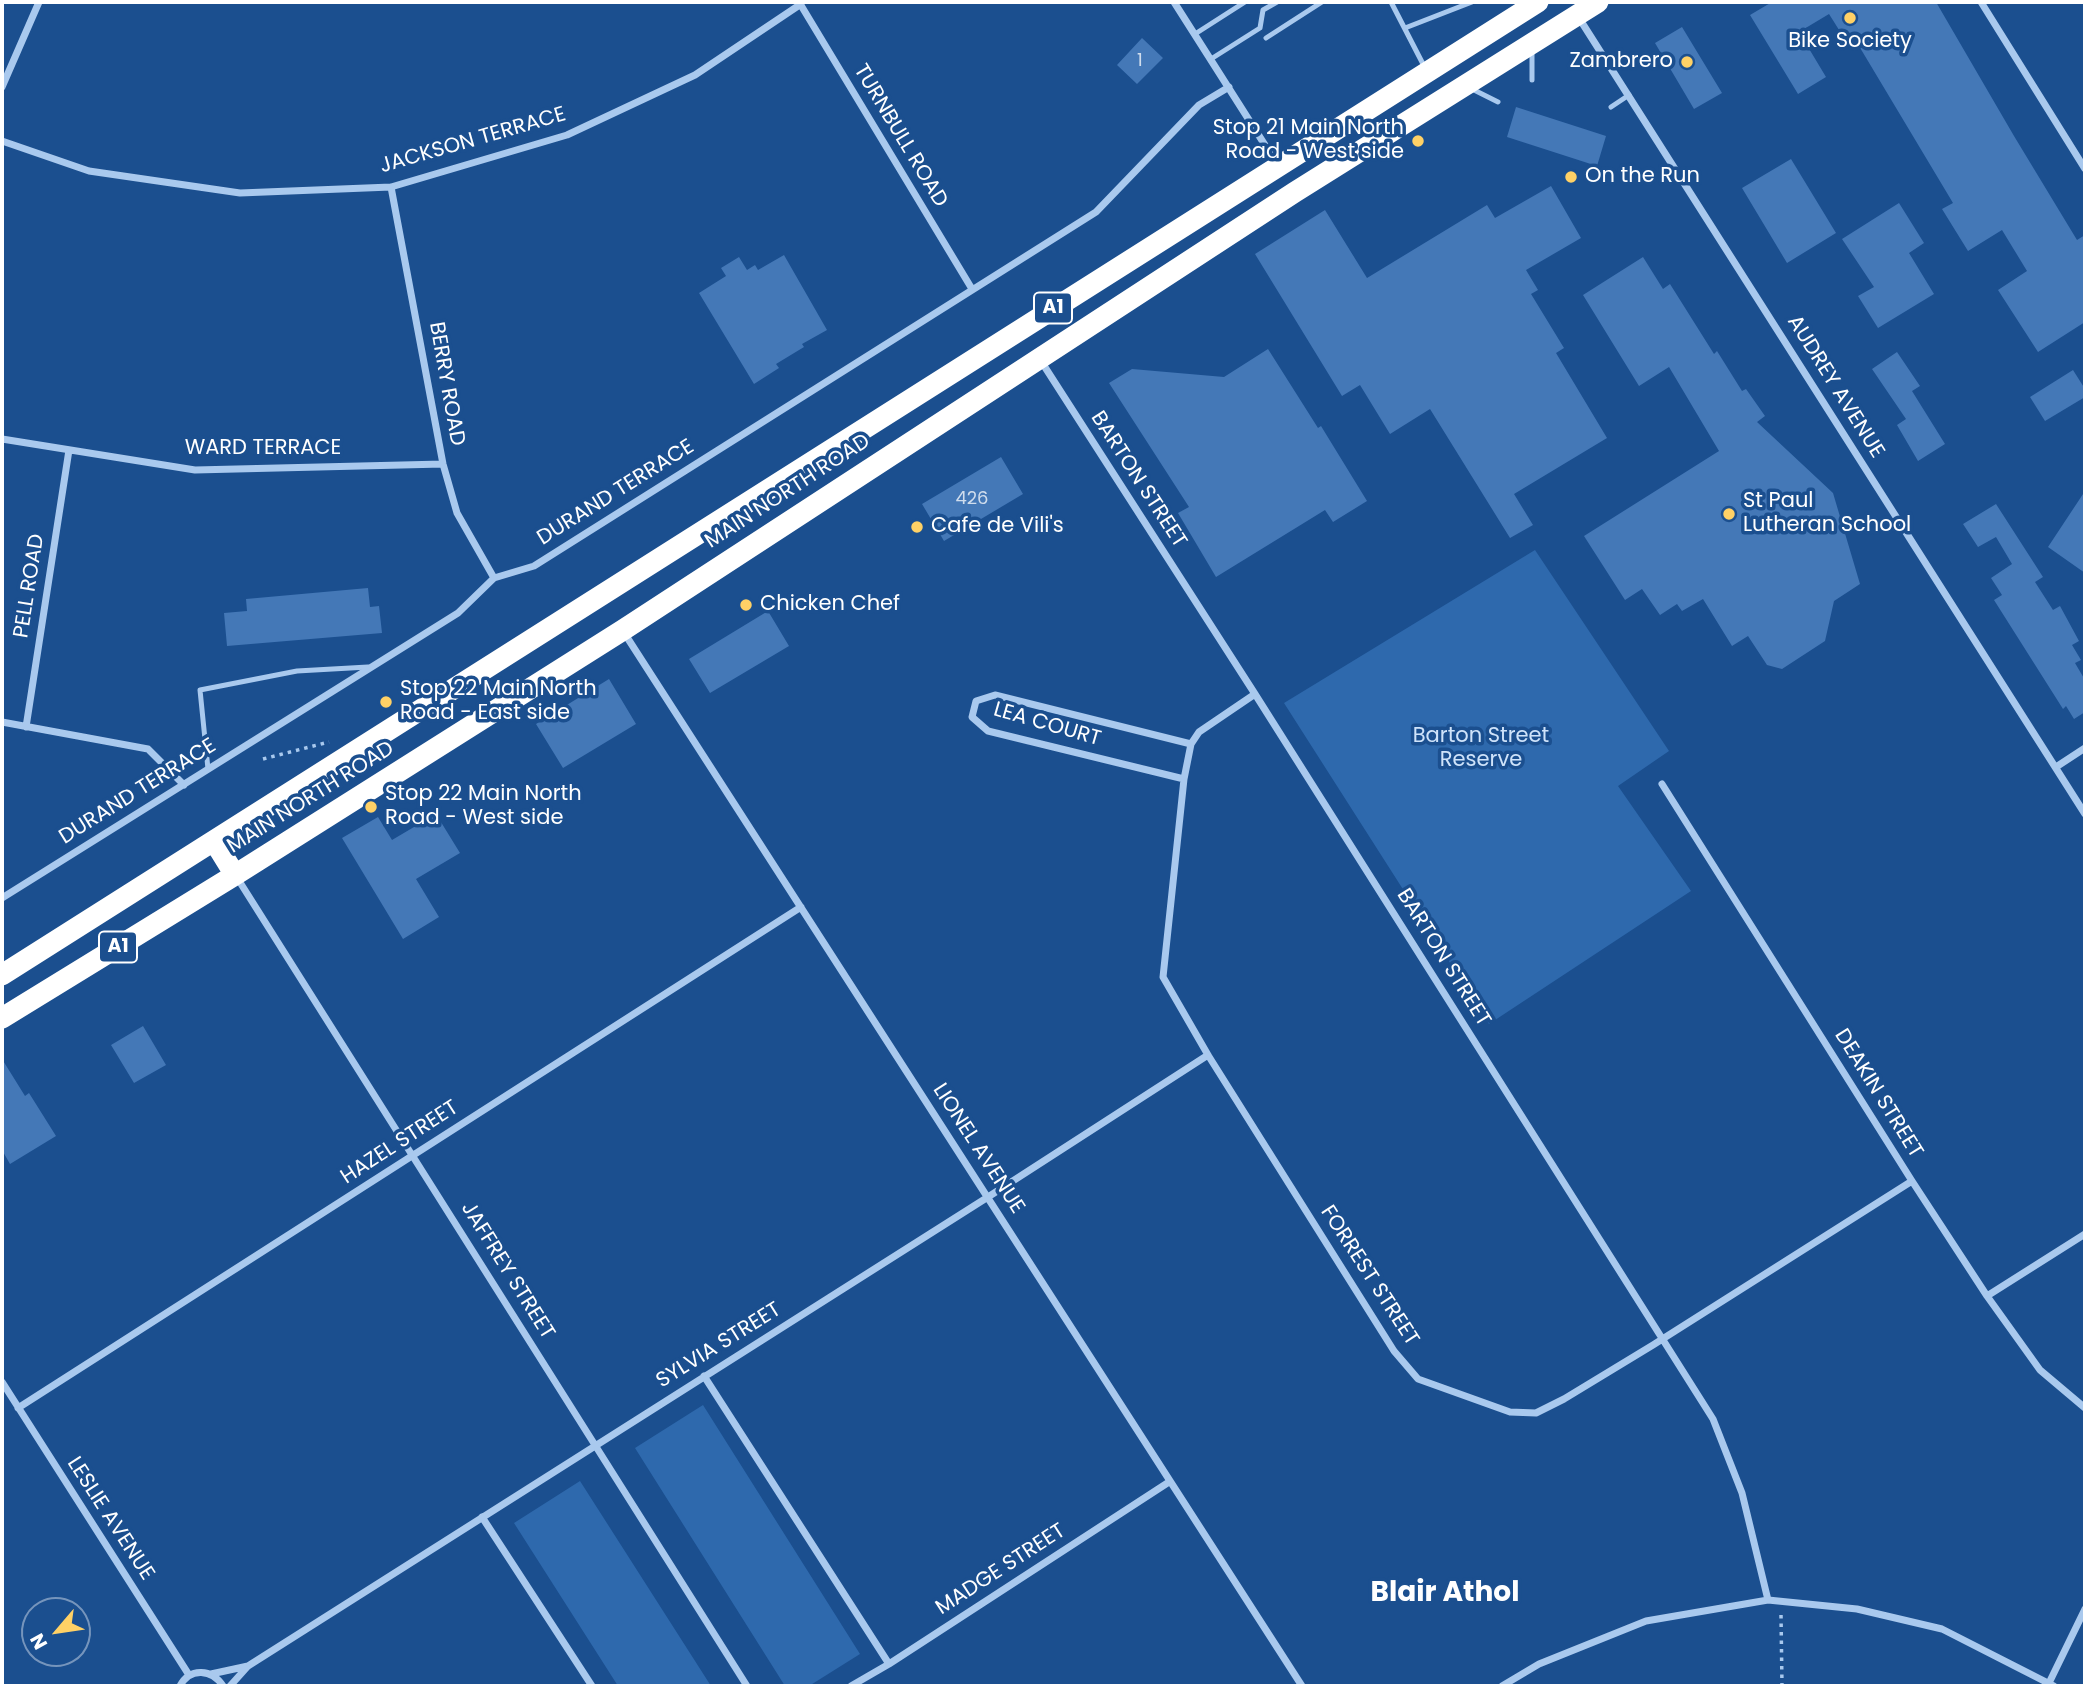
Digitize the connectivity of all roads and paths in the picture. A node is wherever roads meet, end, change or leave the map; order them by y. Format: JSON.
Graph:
{"nodes":[{"id":1,"x":39,"y":2,"type":"edge"},
{"id":2,"x":1174,"y":2,"type":"edge"},
{"id":3,"x":1245,"y":2,"type":"edge"},
{"id":4,"x":1277,"y":2,"type":"edge"},
{"id":5,"x":1322,"y":2,"type":"edge"},
{"id":6,"x":1391,"y":2,"type":"edge"},
{"id":7,"x":1472,"y":2,"type":"edge"},
{"id":8,"x":1538,"y":2,"type":"edge"},
{"id":9,"x":1598,"y":2,"type":"edge"},
{"id":10,"x":1981,"y":2,"type":"edge"},
{"id":11,"x":800,"y":3,"type":"edge"},
{"id":12,"x":1573,"y":8,"type":"edge"},
{"id":13,"x":1405,"y":28,"type":"junction"},
{"id":14,"x":1195,"y":34,"type":"junction"},
{"id":15,"x":1266,"y":38,"type":"dead end"},
{"id":16,"x":1532,"y":43,"type":"junction"},
{"id":17,"x":1211,"y":59,"type":"junction"},
{"id":18,"x":1428,"y":72,"type":"junction"},
{"id":19,"x":1532,"y":80,"type":"dead end"},
{"id":20,"x":1464,"y":85,"type":"junction"},
{"id":21,"x":1228,"y":87,"type":"junction"},
{"id":22,"x":2,"y":88,"type":"edge"},
{"id":23,"x":1629,"y":95,"type":"junction"},
{"id":24,"x":1498,"y":102,"type":"dead end"},
{"id":25,"x":1611,"y":107,"type":"dead end"},
{"id":26,"x":2,"y":141,"type":"edge"},
{"id":27,"x":1278,"y":165,"type":"junction"},
{"id":28,"x":2085,"y":169,"type":"edge"},
{"id":29,"x":391,"y":187,"type":"junction"},
{"id":30,"x":1294,"y":192,"type":"junction"},
{"id":31,"x":972,"y":289,"type":"junction"},
{"id":32,"x":1039,"y":357,"type":"junction"},
{"id":33,"x":2,"y":439,"type":"edge"},
{"id":34,"x":69,"y":450,"type":"junction"},
{"id":35,"x":443,"y":464,"type":"junction"},
{"id":36,"x":494,"y":578,"type":"junction"},
{"id":37,"x":622,"y":630,"type":"junction"},
{"id":38,"x":371,"y":667,"type":"junction"},
{"id":39,"x":1255,"y":694,"type":"junction"},
{"id":40,"x":2,"y":722,"type":"edge"},
{"id":41,"x":26,"y":727,"type":"junction"},
{"id":42,"x":334,"y":740,"type":"dead end"},
{"id":43,"x":1191,"y":744,"type":"junction"},
{"id":44,"x":2085,"y":748,"type":"edge"},
{"id":45,"x":263,"y":759,"type":"dead end"},
{"id":46,"x":2056,"y":767,"type":"junction"},
{"id":47,"x":208,"y":770,"type":"junction"},
{"id":48,"x":1184,"y":779,"type":"junction"},
{"id":49,"x":1662,"y":784,"type":"dead end"},
{"id":50,"x":184,"y":785,"type":"junction"},
{"id":51,"x":2085,"y":814,"type":"edge"},
{"id":52,"x":214,"y":841,"type":"junction"},
{"id":53,"x":235,"y":875,"type":"junction"},
{"id":54,"x":2,"y":898,"type":"edge"},
{"id":55,"x":801,"y":907,"type":"junction"},
{"id":56,"x":2,"y":975,"type":"edge"},
{"id":57,"x":2,"y":1018,"type":"edge"},
{"id":58,"x":1209,"y":1055,"type":"junction"},
{"id":59,"x":413,"y":1156,"type":"junction"},
{"id":60,"x":1912,"y":1181,"type":"junction"},
{"id":61,"x":988,"y":1197,"type":"junction"},
{"id":62,"x":2085,"y":1234,"type":"edge"},
{"id":63,"x":1987,"y":1296,"type":"junction"},
{"id":64,"x":1663,"y":1338,"type":"junction"},
{"id":65,"x":704,"y":1377,"type":"junction"},
{"id":66,"x":2,"y":1382,"type":"edge"},
{"id":67,"x":18,"y":1408,"type":"junction"},
{"id":68,"x":2085,"y":1408,"type":"edge"},
{"id":69,"x":597,"y":1445,"type":"junction"},
{"id":70,"x":1170,"y":1482,"type":"junction"},
{"id":71,"x":482,"y":1517,"type":"junction"},
{"id":72,"x":1768,"y":1600,"type":"junction"},
{"id":73,"x":1781,"y":1601,"type":"junction"},
{"id":74,"x":2085,"y":1609,"type":"edge"},
{"id":75,"x":889,"y":1664,"type":"junction"},
{"id":76,"x":248,"y":1665,"type":"junction"},
{"id":77,"x":211,"y":1674,"type":"junction"},
{"id":78,"x":189,"y":1675,"type":"junction"},
{"id":79,"x":2051,"y":1685,"type":"edge"},
{"id":80,"x":180,"y":1686,"type":"edge"},
{"id":81,"x":223,"y":1686,"type":"edge"},
{"id":82,"x":230,"y":1686,"type":"edge"},
{"id":83,"x":592,"y":1686,"type":"edge"},
{"id":84,"x":747,"y":1686,"type":"edge"},
{"id":85,"x":851,"y":1686,"type":"edge"},
{"id":86,"x":1303,"y":1686,"type":"edge"},
{"id":87,"x":1502,"y":1686,"type":"edge"},
{"id":88,"x":1782,"y":1686,"type":"edge"}],
"edges":[{"from":1,"to":22,"type":"street"},
{"from":2,"to":14,"type":"street"},
{"from":3,"to":14,"type":"lane"},
{"from":4,"to":17,"type":"lane"},
{"from":5,"to":15,"type":"lane"},
{"from":6,"to":13,"type":"lane"},
{"from":7,"to":13,"type":"lane"},
{"from":8,"to":18,"type":"highway","name":"MAIN NORTH ROAD","number":"A1"},
{"from":9,"to":12,"type":"highway","name":"MAIN NORTH ROAD","number":"A1"},
{"from":10,"to":28,"type":"street"},
{"from":11,"to":29,"type":"street","name":"JACKSON TERRACE"},
{"from":11,"to":31,"type":"street","name":"TURNBULL ROAD"},
{"from":12,"to":16,"type":"highway","name":"MAIN NORTH ROAD","number":"A1"},
{"from":12,"to":23,"type":"street","name":"AUDREY AVENUE"},
{"from":13,"to":18,"type":"lane"},
{"from":14,"to":17,"type":"street"},
{"from":16,"to":19,"type":"lane"},
{"from":16,"to":20,"type":"highway","name":"MAIN NORTH ROAD","number":"A1"},
{"from":17,"to":21,"type":"street"},
{"from":18,"to":27,"type":"highway","name":"MAIN NORTH ROAD","number":"A1"},
{"from":20,"to":24,"type":"lane"},
{"from":20,"to":30,"type":"highway","name":"MAIN NORTH ROAD","number":"A1"},
{"from":21,"to":27,"type":"street"},
{"from":21,"to":31,"type":"street","name":"DURAND TERRACE"},
{"from":23,"to":25,"type":"lane"},
{"from":23,"to":46,"type":"street","name":"AUDREY AVENUE"},
{"from":26,"to":29,"type":"street","name":"JACKSON TERRACE"},
{"from":27,"to":30,"type":"highway"},
{"from":27,"to":52,"type":"highway","name":"MAIN NORTH ROAD","number":"A1"},
{"from":29,"to":35,"type":"street","name":"BERRY ROAD"},
{"from":30,"to":32,"type":"highway","name":"MAIN NORTH ROAD","number":"A1"},
{"from":31,"to":36,"type":"street","name":"DURAND TERRACE"},
{"from":32,"to":37,"type":"highway","name":"MAIN NORTH ROAD","number":"A1"},
{"from":32,"to":39,"type":"street","name":"BARTON STREET"},
{"from":33,"to":34,"type":"street","name":"WARD TERRACE"},
{"from":34,"to":35,"type":"street","name":"WARD TERRACE"},
{"from":34,"to":41,"type":"street","name":"PELL ROAD"},
{"from":35,"to":36,"type":"street","name":"BERRY ROAD"},
{"from":36,"to":38,"type":"street","name":"DURAND TERRACE"},
{"from":37,"to":53,"type":"highway","name":"MAIN NORTH ROAD","number":"A1"},
{"from":37,"to":55,"type":"street","name":"LIONEL AVENUE"},
{"from":38,"to":47,"type":"street","name":"DURAND TERRACE"},
{"from":38,"to":47,"type":"lane"},
{"from":39,"to":43,"type":"street"},
{"from":39,"to":64,"type":"street","name":"BARTON STREET"},
{"from":40,"to":41,"type":"street"},
{"from":41,"to":50,"type":"street"},
{"from":42,"to":45,"type":"path"},
{"from":43,"to":48,"type":"street","name":"FORREST STREET"},
{"from":43,"to":48,"type":"street","name":"LEA COURT"},
{"from":44,"to":46,"type":"street"},
{"from":46,"to":51,"type":"street","name":"AUDREY AVENUE"},
{"from":47,"to":50,"type":"street","name":"DURAND TERRACE"},
{"from":48,"to":58,"type":"street","name":"FORREST STREET"},
{"from":49,"to":60,"type":"street","name":"DEAKIN STREET"},
{"from":50,"to":54,"type":"street","name":"DURAND TERRACE"},
{"from":52,"to":53,"type":"highway"},
{"from":52,"to":56,"type":"highway","name":"MAIN NORTH ROAD","number":"A1"},
{"from":53,"to":57,"type":"highway","name":"MAIN NORTH ROAD","number":"A1"},
{"from":53,"to":59,"type":"street","name":"JAFFREY STREET"},
{"from":55,"to":59,"type":"street","name":"HAZEL STREET"},
{"from":55,"to":61,"type":"street","name":"LIONEL AVENUE"},
{"from":58,"to":61,"type":"street","name":"SYLVIA STREET"},
{"from":58,"to":64,"type":"street","name":"FORREST STREET"},
{"from":59,"to":67,"type":"street","name":"HAZEL STREET"},
{"from":59,"to":69,"type":"street","name":"JAFFREY STREET"},
{"from":60,"to":63,"type":"street","name":"DEAKIN STREET"},
{"from":60,"to":64,"type":"street","name":"FORREST STREET"},
{"from":61,"to":65,"type":"street","name":"SYLVIA STREET"},
{"from":61,"to":70,"type":"street","name":"LIONEL AVENUE"},
{"from":62,"to":63,"type":"street"},
{"from":63,"to":68,"type":"street","name":"DEAKIN STREET"},
{"from":64,"to":72,"type":"street","name":"BARTON STREET"},
{"from":65,"to":69,"type":"street","name":"SYLVIA STREET"},
{"from":65,"to":75,"type":"street"},
{"from":66,"to":67,"type":"street","name":"LESLIE AVENUE"},
{"from":67,"to":78,"type":"street","name":"LESLIE AVENUE"},
{"from":69,"to":71,"type":"street","name":"SYLVIA STREET"},
{"from":69,"to":84,"type":"street","name":"JAFFREY STREET"},
{"from":70,"to":75,"type":"street","name":"MADGE STREET"},
{"from":70,"to":86,"type":"street","name":"LIONEL AVENUE"},
{"from":71,"to":76,"type":"street","name":"SYLVIA STREET"},
{"from":71,"to":83,"type":"street"},
{"from":72,"to":73,"type":"street"},
{"from":72,"to":87,"type":"street"},
{"from":73,"to":79,"type":"street"},
{"from":73,"to":88,"type":"path"},
{"from":74,"to":79,"type":"street"},
{"from":75,"to":85,"type":"street","name":"MADGE STREET"},
{"from":76,"to":77,"type":"street","name":"SYLVIA STREET"},
{"from":76,"to":82,"type":"street","name":"SYLVIA STREET"},
{"from":77,"to":78,"type":"street","name":"SYLVIA STREET"},
{"from":77,"to":81,"type":"street"},
{"from":78,"to":80,"type":"street"}]}
